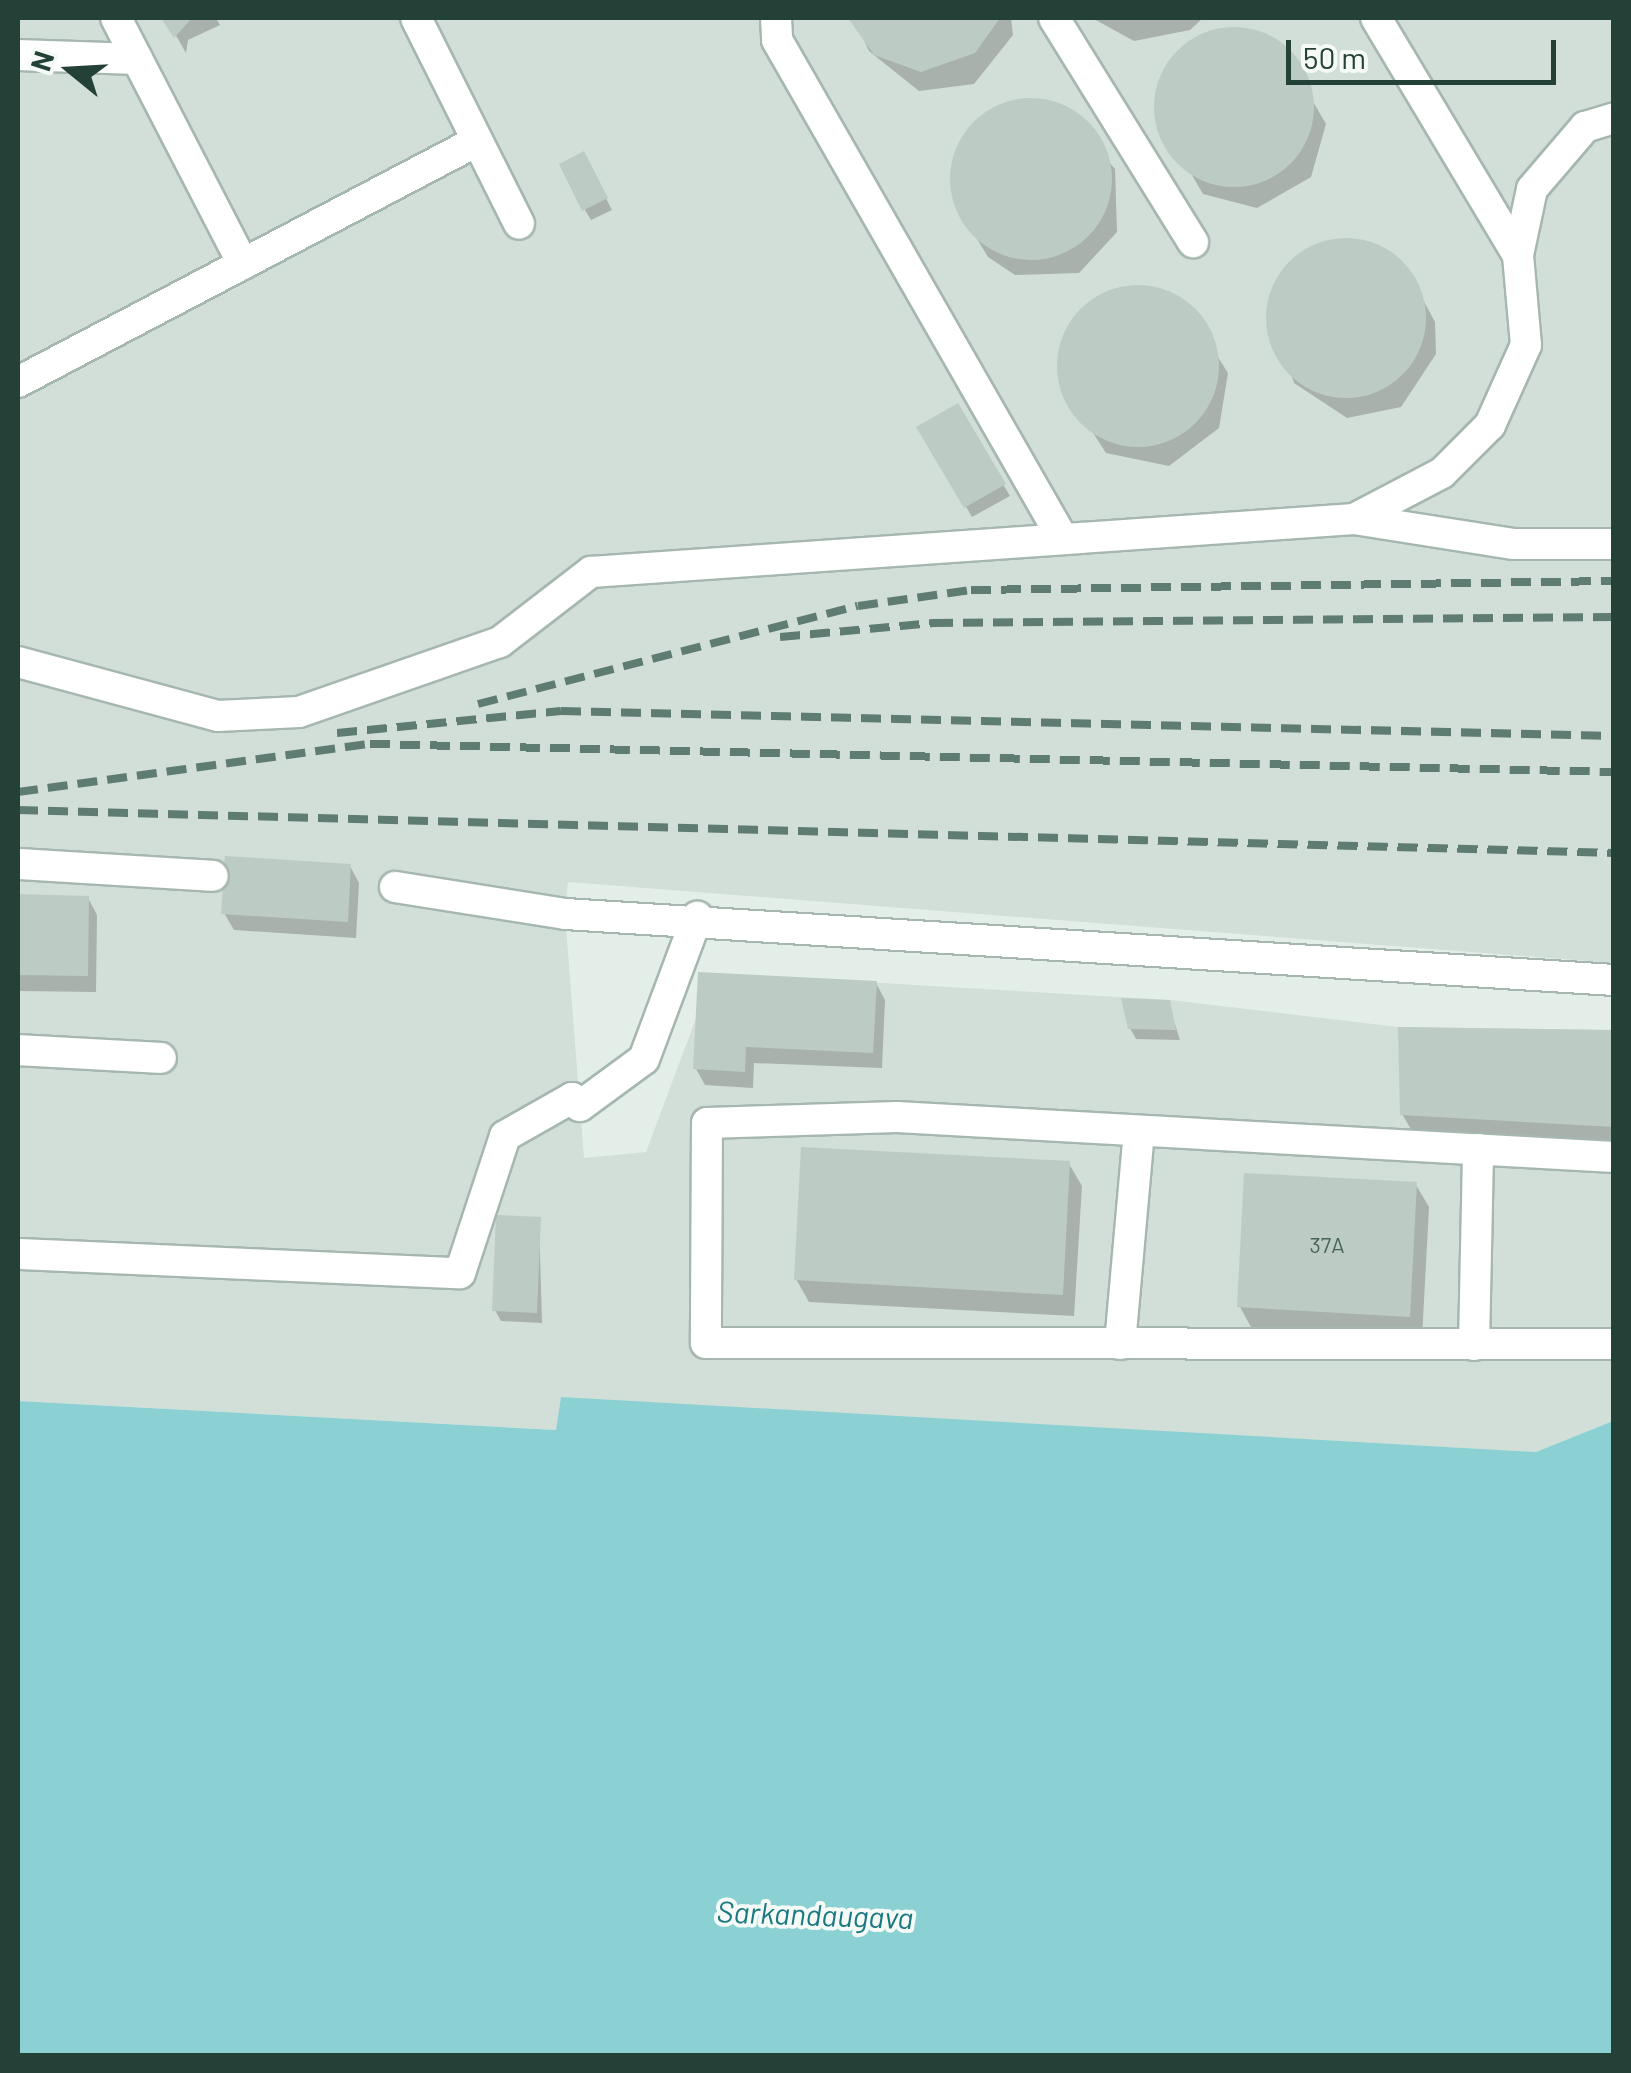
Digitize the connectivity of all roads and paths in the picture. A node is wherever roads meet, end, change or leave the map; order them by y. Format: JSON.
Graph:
{"nodes":[{"id":1,"x":116,"y":18,"type":"edge"},
{"id":2,"x":416,"y":18,"type":"edge"},
{"id":3,"x":776,"y":18,"type":"edge"},
{"id":4,"x":1054,"y":18,"type":"edge"},
{"id":5,"x":1376,"y":18,"type":"edge"},
{"id":6,"x":18,"y":55,"type":"edge"},
{"id":7,"x":137,"y":59,"type":"junction"},
{"id":8,"x":1614,"y":118,"type":"edge"},
{"id":9,"x":476,"y":141,"type":"junction"},
{"id":10,"x":519,"y":224,"type":"dead end"},
{"id":11,"x":1193,"y":242,"type":"dead end"},
{"id":12,"x":1518,"y":255,"type":"junction"},
{"id":13,"x":243,"y":264,"type":"junction"},
{"id":14,"x":18,"y":382,"type":"edge"},
{"id":15,"x":1354,"y":519,"type":"junction"},
{"id":16,"x":1060,"y":534,"type":"junction"},
{"id":17,"x":1614,"y":544,"type":"edge"},
{"id":18,"x":18,"y":662,"type":"edge"},
{"id":19,"x":18,"y":864,"type":"edge"},
{"id":20,"x":213,"y":876,"type":"dead end"},
{"id":21,"x":395,"y":887,"type":"dead end"},
{"id":22,"x":697,"y":917,"type":"junction"},
{"id":23,"x":1614,"y":980,"type":"edge"},
{"id":24,"x":18,"y":1050,"type":"edge"},
{"id":25,"x":162,"y":1058,"type":"dead end"},
{"id":26,"x":1139,"y":1130,"type":"junction"},
{"id":27,"x":1478,"y":1149,"type":"junction"},
{"id":28,"x":1614,"y":1156,"type":"edge"},
{"id":29,"x":18,"y":1254,"type":"edge"},
{"id":30,"x":1120,"y":1344,"type":"junction"},
{"id":31,"x":1474,"y":1344,"type":"junction"},
{"id":32,"x":1614,"y":1344,"type":"edge"}],
"edges":[{"from":1,"to":7,"type":"lane"},
{"from":2,"to":9,"type":"lane"},
{"from":3,"to":16,"type":"lane"},
{"from":4,"to":11,"type":"lane"},
{"from":5,"to":12,"type":"lane"},
{"from":6,"to":7,"type":"lane"},
{"from":7,"to":13,"type":"lane"},
{"from":8,"to":12,"type":"lane"},
{"from":9,"to":10,"type":"lane"},
{"from":9,"to":13,"type":"lane"},
{"from":12,"to":15,"type":"lane"},
{"from":13,"to":14,"type":"lane"},
{"from":15,"to":16,"type":"lane"},
{"from":15,"to":17,"type":"lane"},
{"from":16,"to":18,"type":"lane"},
{"from":19,"to":20,"type":"lane"},
{"from":21,"to":22,"type":"lane"},
{"from":22,"to":23,"type":"lane"},
{"from":22,"to":29,"type":"lane"},
{"from":24,"to":25,"type":"lane"},
{"from":26,"to":27,"type":"lane"},
{"from":26,"to":30,"type":"lane"},
{"from":26,"to":30,"type":"lane"},
{"from":27,"to":28,"type":"lane"},
{"from":27,"to":31,"type":"lane"},
{"from":30,"to":31,"type":"lane"},
{"from":31,"to":32,"type":"lane"}]}
